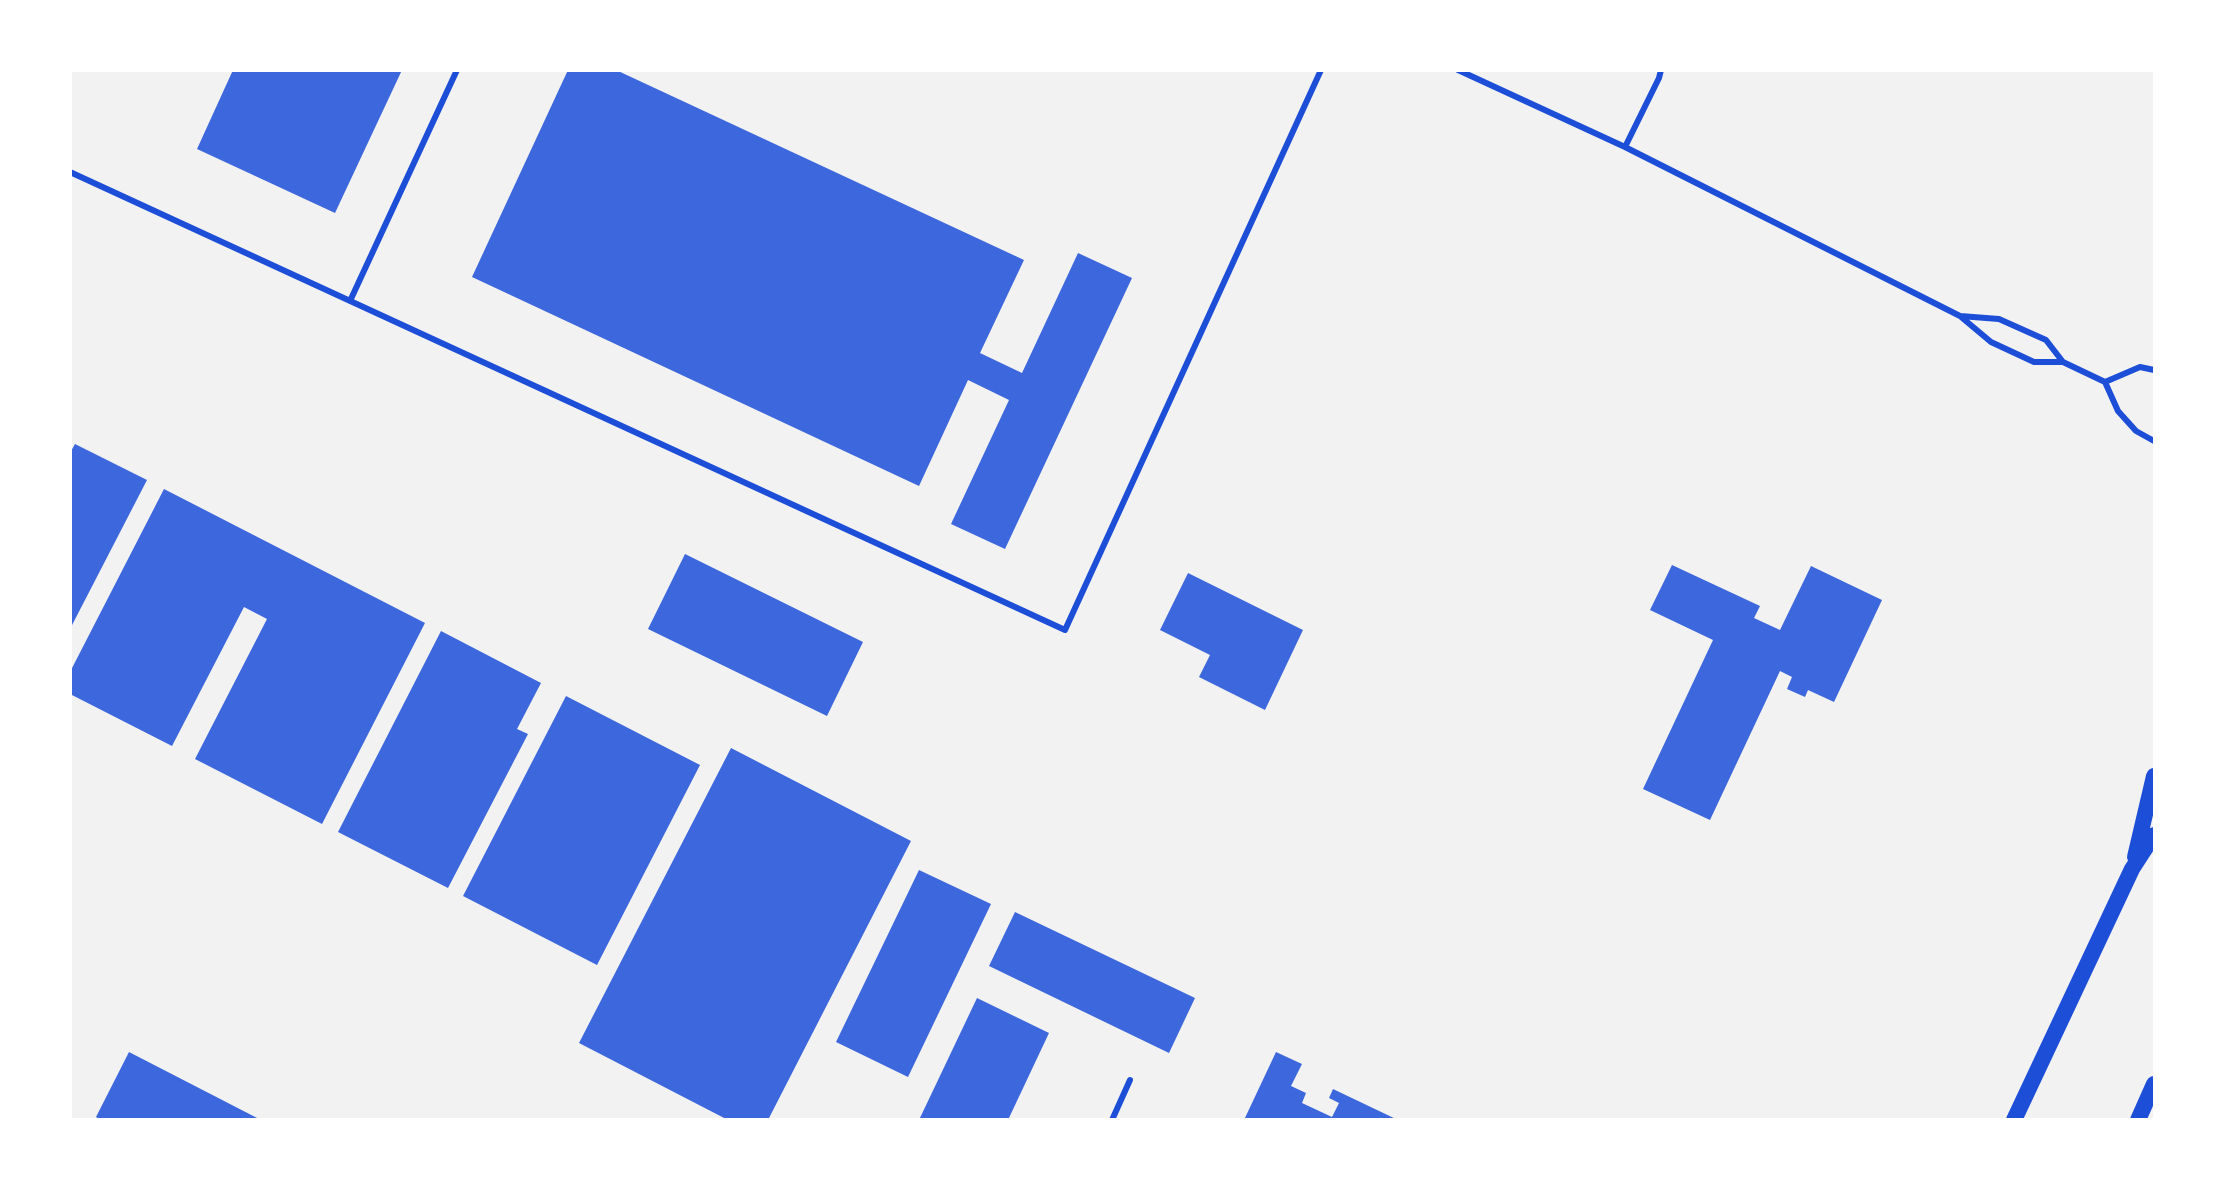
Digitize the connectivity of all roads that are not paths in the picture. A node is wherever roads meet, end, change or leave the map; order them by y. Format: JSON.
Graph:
{"nodes":[{"id":1,"x":457,"y":70,"type":"edge"},
{"id":2,"x":1322,"y":70,"type":"edge"},
{"id":3,"x":1458,"y":70,"type":"edge"},
{"id":4,"x":1661,"y":70,"type":"edge"},
{"id":5,"x":1625,"y":147,"type":"junction"},
{"id":6,"x":70,"y":172,"type":"edge"},
{"id":7,"x":350,"y":300,"type":"junction"},
{"id":8,"x":1960,"y":316,"type":"junction"},
{"id":9,"x":2063,"y":362,"type":"junction"},
{"id":10,"x":2154,"y":370,"type":"edge"},
{"id":11,"x":2105,"y":382,"type":"junction"},
{"id":12,"x":2154,"y":441,"type":"edge"},
{"id":13,"x":2154,"y":776,"type":"edge"},
{"id":14,"x":2154,"y":835,"type":"edge"},
{"id":15,"x":2132,"y":869,"type":"junction"},
{"id":16,"x":1130,"y":1080,"type":"dead end"},
{"id":17,"x":2154,"y":1084,"type":"edge"},
{"id":18,"x":1112,"y":1119,"type":"edge"},
{"id":19,"x":2014,"y":1119,"type":"edge"},
{"id":20,"x":2138,"y":1119,"type":"edge"}],
"edges":[{"from":1,"to":7,"type":"street"},
{"from":2,"to":7,"type":"street"},
{"from":3,"to":5,"type":"street"},
{"from":4,"to":5,"type":"street"},
{"from":5,"to":8,"type":"street"},
{"from":6,"to":7,"type":"street"},
{"from":8,"to":9,"type":"street"},
{"from":8,"to":9,"type":"street"},
{"from":9,"to":11,"type":"street"},
{"from":10,"to":11,"type":"street"},
{"from":11,"to":12,"type":"street"},
{"from":13,"to":15,"type":"highway"},
{"from":14,"to":15,"type":"highway"},
{"from":15,"to":19,"type":"highway"},
{"from":16,"to":18,"type":"street"},
{"from":17,"to":20,"type":"highway"}]}
